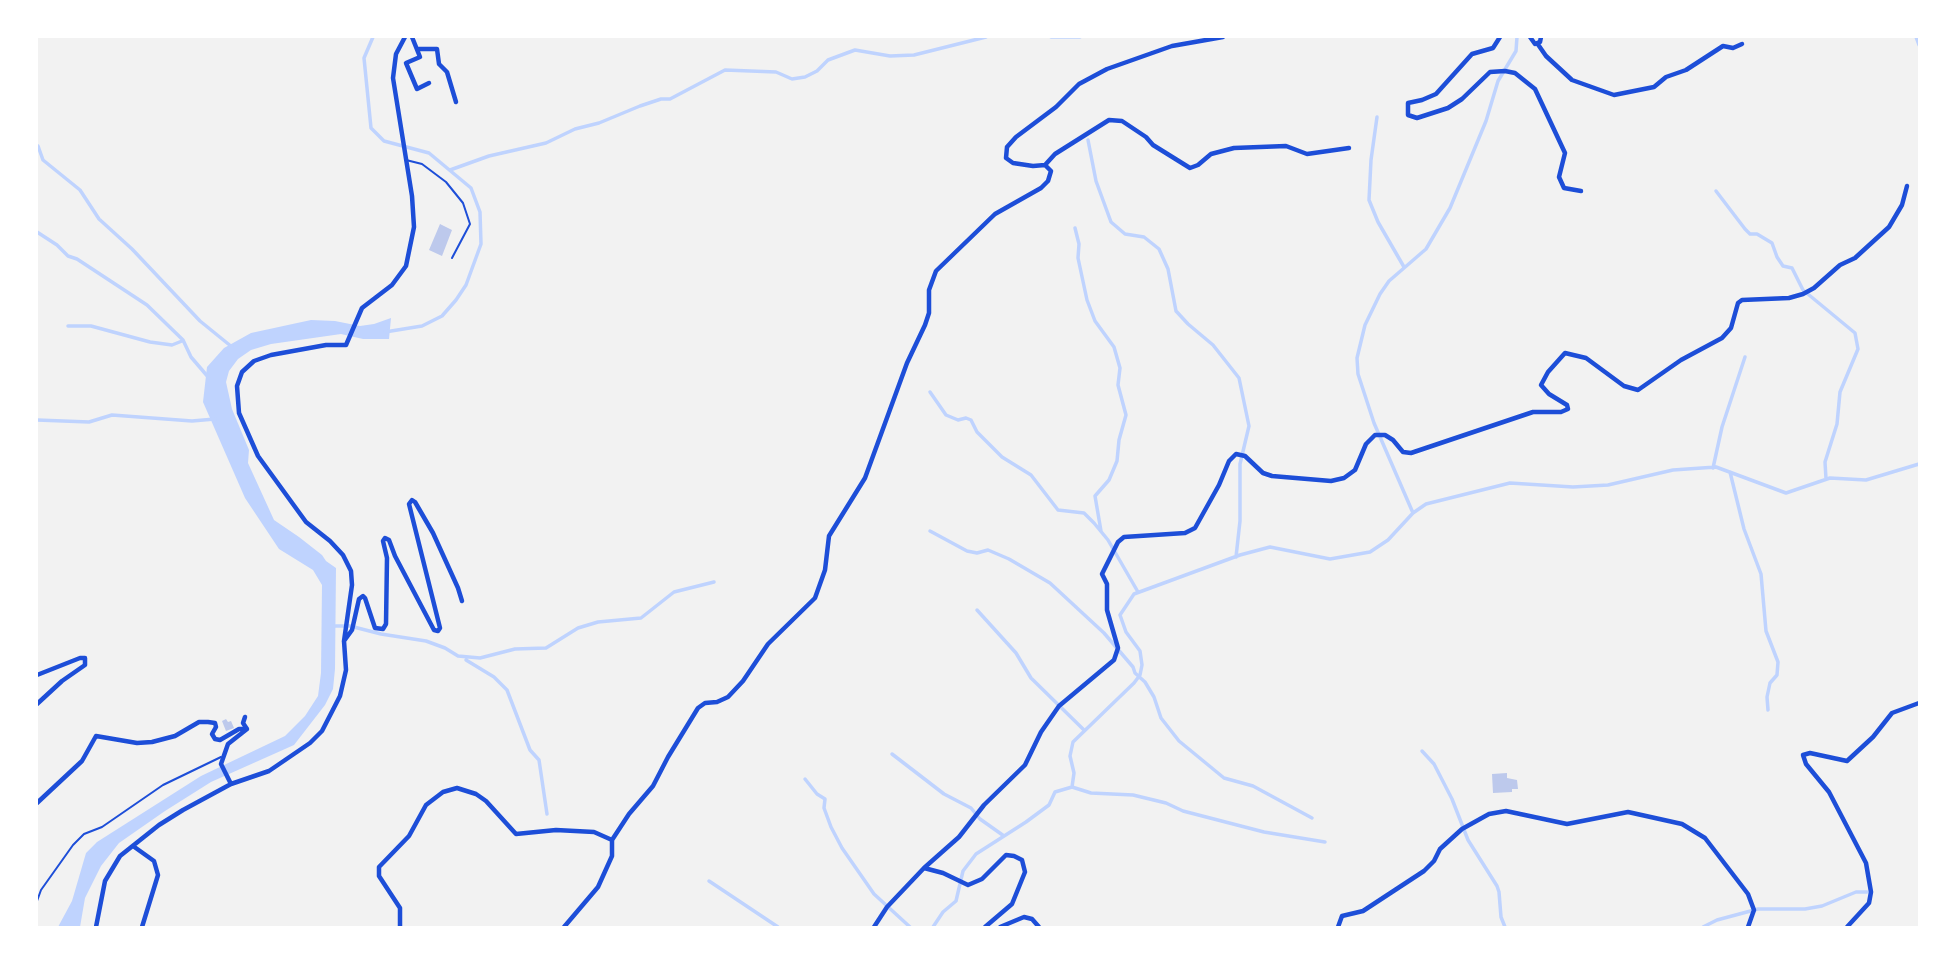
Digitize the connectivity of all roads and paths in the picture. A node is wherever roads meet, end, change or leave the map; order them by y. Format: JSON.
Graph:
{"nodes":[{"id":1,"x":405,"y":37,"type":"edge"},
{"id":2,"x":412,"y":37,"type":"edge"},
{"id":3,"x":1223,"y":37,"type":"edge"},
{"id":4,"x":1500,"y":37,"type":"edge"},
{"id":5,"x":1530,"y":37,"type":"edge"},
{"id":6,"x":1541,"y":37,"type":"edge"},
{"id":7,"x":1537,"y":43,"type":"junction"},
{"id":8,"x":1742,"y":44,"type":"dead end"},
{"id":9,"x":417,"y":49,"type":"junction"},
{"id":10,"x":429,"y":83,"type":"dead end"},
{"id":11,"x":456,"y":102,"type":"dead end"},
{"id":12,"x":1349,"y":148,"type":"dead end"},
{"id":13,"x":405,"y":157,"type":"junction"},
{"id":14,"x":1045,"y":165,"type":"junction"},
{"id":15,"x":1908,"y":186,"type":"dead end"},
{"id":16,"x":1581,"y":191,"type":"dead end"},
{"id":17,"x":453,"y":258,"type":"dead end"},
{"id":18,"x":462,"y":601,"type":"dead end"},
{"id":19,"x":344,"y":640,"type":"junction"},
{"id":20,"x":37,"y":675,"type":"edge"},
{"id":21,"x":1919,"y":703,"type":"edge"},
{"id":22,"x":37,"y":704,"type":"edge"},
{"id":23,"x":245,"y":717,"type":"dead end"},
{"id":24,"x":247,"y":729,"type":"junction"},
{"id":25,"x":223,"y":756,"type":"junction"},
{"id":26,"x":230,"y":781,"type":"junction"},
{"id":27,"x":37,"y":803,"type":"edge"},
{"id":28,"x":612,"y":840,"type":"junction"},
{"id":29,"x":133,"y":846,"type":"junction"},
{"id":30,"x":923,"y":868,"type":"junction"},
{"id":31,"x":37,"y":901,"type":"edge"},
{"id":32,"x":96,"y":927,"type":"edge"},
{"id":33,"x":142,"y":927,"type":"edge"},
{"id":34,"x":400,"y":927,"type":"edge"},
{"id":35,"x":564,"y":927,"type":"edge"},
{"id":36,"x":874,"y":927,"type":"edge"},
{"id":37,"x":985,"y":927,"type":"edge"},
{"id":38,"x":1000,"y":927,"type":"edge"},
{"id":39,"x":1039,"y":927,"type":"edge"},
{"id":40,"x":1338,"y":927,"type":"edge"},
{"id":41,"x":1748,"y":927,"type":"edge"},
{"id":42,"x":1847,"y":927,"type":"edge"}],
"edges":[{"from":1,"to":13,"type":"street"},
{"from":2,"to":9,"type":"street"},
{"from":3,"to":14,"type":"street"},
{"from":4,"to":16,"type":"street"},
{"from":5,"to":7,"type":"street"},
{"from":6,"to":7,"type":"street"},
{"from":7,"to":8,"type":"street"},
{"from":9,"to":10,"type":"street"},
{"from":9,"to":11,"type":"street"},
{"from":12,"to":14,"type":"street"},
{"from":13,"to":17,"type":"lane"},
{"from":13,"to":19,"type":"street"},
{"from":14,"to":28,"type":"street"},
{"from":15,"to":30,"type":"street"},
{"from":18,"to":19,"type":"street"},
{"from":19,"to":26,"type":"street"},
{"from":20,"to":22,"type":"street"},
{"from":21,"to":42,"type":"street"},
{"from":23,"to":24,"type":"street"},
{"from":24,"to":25,"type":"street"},
{"from":24,"to":27,"type":"street"},
{"from":25,"to":26,"type":"street"},
{"from":25,"to":31,"type":"lane"},
{"from":26,"to":29,"type":"street"},
{"from":28,"to":34,"type":"street"},
{"from":28,"to":35,"type":"street"},
{"from":29,"to":32,"type":"street"},
{"from":29,"to":33,"type":"street"},
{"from":30,"to":36,"type":"street"},
{"from":30,"to":37,"type":"street"},
{"from":38,"to":39,"type":"street"},
{"from":40,"to":41,"type":"street"}]}
